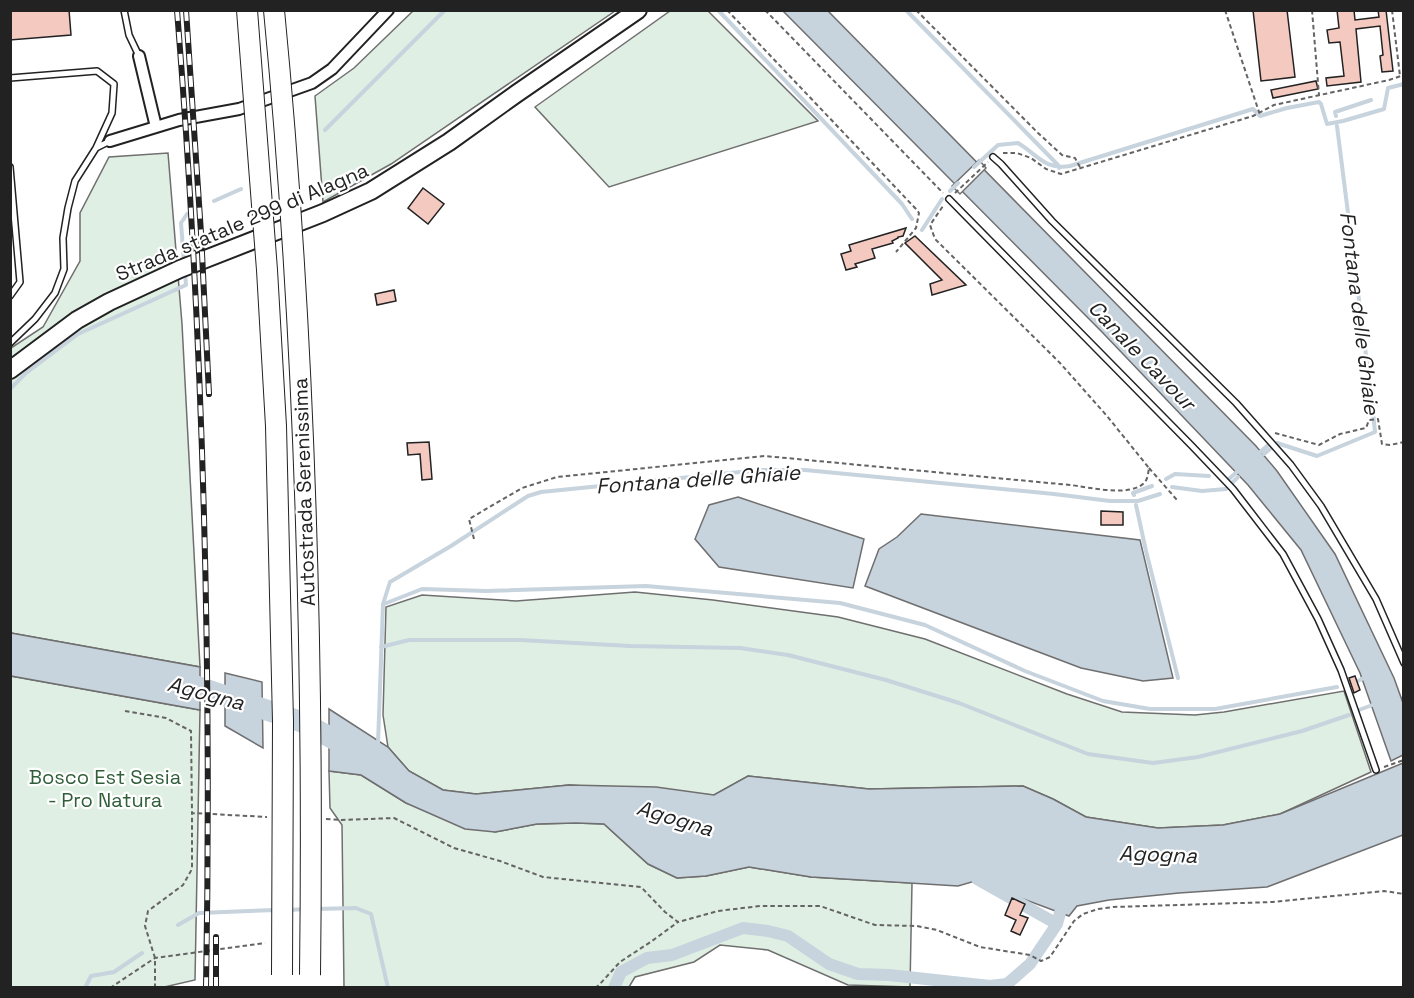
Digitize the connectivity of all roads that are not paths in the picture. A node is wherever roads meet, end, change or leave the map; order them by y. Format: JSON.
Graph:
{"nodes":[{"id":1,"x":124,"y":10,"type":"edge"},
{"id":2,"x":247,"y":10,"type":"edge"},
{"id":3,"x":274,"y":10,"type":"edge"},
{"id":4,"x":388,"y":10,"type":"edge"},
{"id":5,"x":638,"y":10,"type":"edge"},
{"id":6,"x":139,"y":56,"type":"joint"},
{"id":7,"x":10,"y":78,"type":"edge"},
{"id":8,"x":156,"y":127,"type":"junction"},
{"id":9,"x":110,"y":141,"type":"joint"},
{"id":10,"x":96,"y":148,"type":"junction"},
{"id":11,"x":990,"y":159,"type":"road end"},
{"id":12,"x":10,"y":167,"type":"edge"},
{"id":13,"x":951,"y":197,"type":"road end"},
{"id":14,"x":10,"y":296,"type":"edge"},
{"id":15,"x":10,"y":343,"type":"edge"},
{"id":16,"x":10,"y":370,"type":"edge"},
{"id":17,"x":1404,"y":663,"type":"edge"},
{"id":18,"x":1376,"y":770,"type":"road end"},
{"id":19,"x":282,"y":975,"type":"dead end"},
{"id":20,"x":310,"y":975,"type":"dead end"}],
"edges":[{"from":1,"to":6,"type":"lane"},
{"from":2,"to":19,"type":"highway","name":"Autostrada Serenissima","bridge":true},
{"from":3,"to":20,"type":"highway","name":"Autostrada Serenissima","bridge":true},
{"from":4,"to":8,"type":"street"},
{"from":5,"to":16,"type":"main road","name":"Strada statale 299 di Alagna"},
{"from":6,"to":8,"type":"street"},
{"from":7,"to":10,"type":"lane"},
{"from":8,"to":9,"type":"street"},
{"from":9,"to":10,"type":"lane"},
{"from":10,"to":15,"type":"lane"},
{"from":11,"to":17,"type":"lane"},
{"from":12,"to":14,"type":"lane"},
{"from":13,"to":18,"type":"lane"}]}
